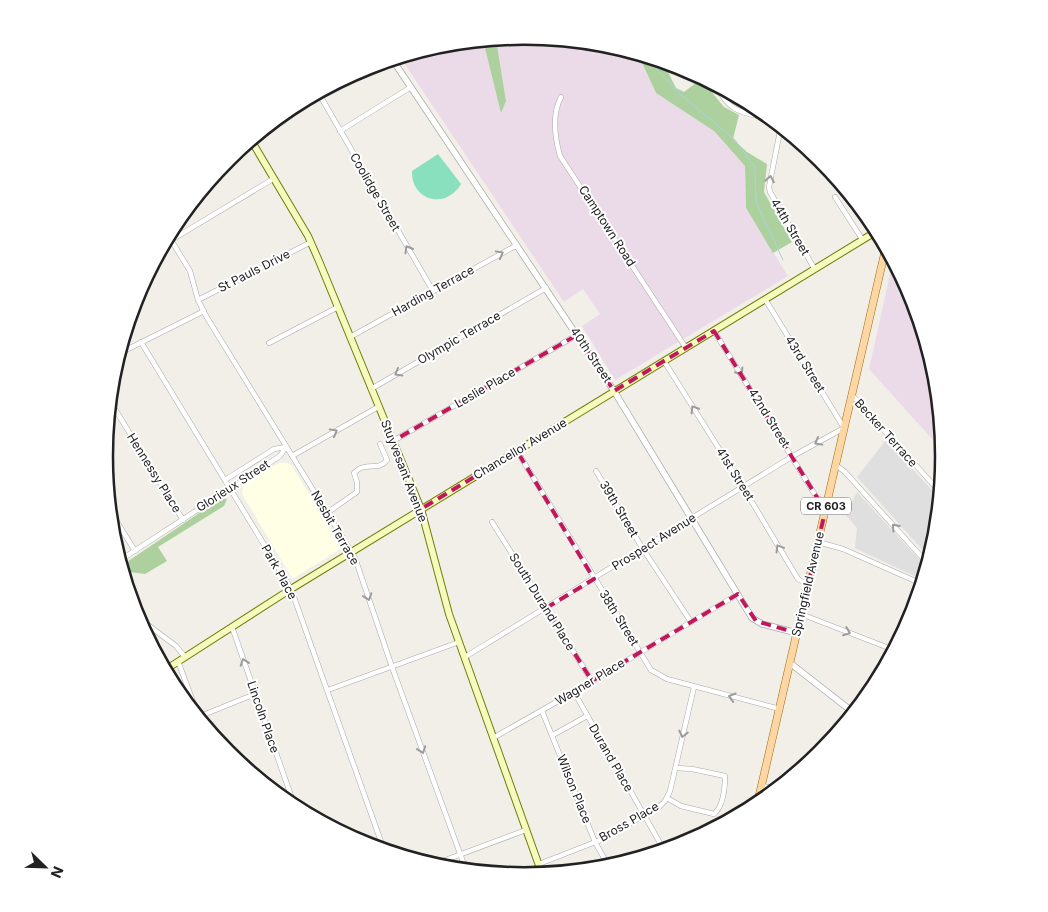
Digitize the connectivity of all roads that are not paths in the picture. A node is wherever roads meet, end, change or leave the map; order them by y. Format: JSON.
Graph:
{"nodes":[{"id":1,"x":396,"y":66,"type":"edge"},
{"id":2,"x":411,"y":87,"type":"junction"},
{"id":3,"x":721,"y":95,"type":"edge"},
{"id":4,"x":561,"y":97,"type":"dead end"},
{"id":5,"x":322,"y":98,"type":"edge"},
{"id":6,"x":750,"y":113,"type":"edge"},
{"id":7,"x":340,"y":131,"type":"junction"},
{"id":8,"x":779,"y":134,"type":"edge"},
{"id":9,"x":254,"y":146,"type":"edge"},
{"id":10,"x":274,"y":179,"type":"junction"},
{"id":11,"x":835,"y":197,"type":"dead end"},
{"id":12,"x":179,"y":233,"type":"edge"},
{"id":13,"x":870,"y":235,"type":"edge"},
{"id":14,"x":862,"y":239,"type":"junction"},
{"id":15,"x":311,"y":242,"type":"junction"},
{"id":16,"x":173,"y":243,"type":"edge"},
{"id":17,"x":517,"y":245,"type":"junction"},
{"id":18,"x":884,"y":257,"type":"edge"},
{"id":19,"x":814,"y":268,"type":"junction"},
{"id":20,"x":546,"y":288,"type":"junction"},
{"id":21,"x":433,"y":291,"type":"junction"},
{"id":22,"x":765,"y":299,"type":"junction"},
{"id":23,"x":198,"y":300,"type":"junction"},
{"id":24,"x":338,"y":307,"type":"junction"},
{"id":25,"x":204,"y":311,"type":"junction"},
{"id":26,"x":714,"y":331,"type":"junction"},
{"id":27,"x":577,"y":335,"type":"junction"},
{"id":28,"x":350,"y":337,"type":"junction"},
{"id":29,"x":141,"y":342,"type":"junction"},
{"id":30,"x":269,"y":343,"type":"dead end"},
{"id":31,"x":686,"y":348,"type":"junction"},
{"id":32,"x":127,"y":349,"type":"edge"},
{"id":33,"x":664,"y":360,"type":"junction"},
{"id":34,"x":371,"y":389,"type":"junction"},
{"id":35,"x":614,"y":391,"type":"junction"},
{"id":36,"x":852,"y":395,"type":"junction"},
{"id":37,"x":378,"y":407,"type":"junction"},
{"id":38,"x":116,"y":411,"type":"edge"},
{"id":39,"x":844,"y":428,"type":"junction"},
{"id":40,"x":393,"y":441,"type":"junction"},
{"id":41,"x":380,"y":444,"type":"dead end"},
{"id":42,"x":286,"y":447,"type":"junction"},
{"id":43,"x":517,"y":451,"type":"junction"},
{"id":44,"x":292,"y":456,"type":"junction"},
{"id":45,"x":793,"y":456,"type":"junction"},
{"id":46,"x":836,"y":465,"type":"junction"},
{"id":47,"x":596,"y":471,"type":"dead end"},
{"id":48,"x":225,"y":480,"type":"junction"},
{"id":49,"x":934,"y":485,"type":"edge"},
{"id":50,"x":743,"y":487,"type":"junction"},
{"id":51,"x":230,"y":489,"type":"junction"},
{"id":52,"x":827,"y":502,"type":"junction"},
{"id":53,"x":420,"y":509,"type":"junction"},
{"id":54,"x":326,"y":513,"type":"junction"},
{"id":55,"x":691,"y":519,"type":"junction"},
{"id":56,"x":183,"y":520,"type":"junction"},
{"id":57,"x":492,"y":522,"type":"dead end"},
{"id":58,"x":119,"y":524,"type":"edge"},
{"id":59,"x":818,"y":542,"type":"junction"},
{"id":60,"x":643,"y":549,"type":"junction"},
{"id":61,"x":135,"y":550,"type":"junction"},
{"id":62,"x":351,"y":552,"type":"junction"},
{"id":63,"x":126,"y":556,"type":"edge"},
{"id":64,"x":922,"y":557,"type":"edge"},
{"id":65,"x":594,"y":578,"type":"junction"},
{"id":66,"x":915,"y":581,"type":"edge"},
{"id":67,"x":808,"y":585,"type":"junction"},
{"id":68,"x":291,"y":589,"type":"junction"},
{"id":69,"x":738,"y":594,"type":"junction"},
{"id":70,"x":546,"y":608,"type":"junction"},
{"id":71,"x":801,"y":614,"type":"junction"},
{"id":72,"x":691,"y":622,"type":"junction"},
{"id":73,"x":150,"y":626,"type":"edge"},
{"id":74,"x":232,"y":627,"type":"junction"},
{"id":75,"x":797,"y":633,"type":"junction"},
{"id":76,"x":459,"y":642,"type":"junction"},
{"id":77,"x":888,"y":648,"type":"edge"},
{"id":78,"x":640,"y":652,"type":"junction"},
{"id":79,"x":185,"y":657,"type":"junction"},
{"id":80,"x":465,"y":658,"type":"junction"},
{"id":81,"x":178,"y":662,"type":"junction"},
{"id":82,"x":790,"y":663,"type":"junction"},
{"id":83,"x":171,"y":666,"type":"edge"},
{"id":84,"x":392,"y":667,"type":"junction"},
{"id":85,"x":592,"y":682,"type":"junction"},
{"id":86,"x":694,"y":687,"type":"junction"},
{"id":87,"x":328,"y":690,"type":"junction"},
{"id":88,"x":574,"y":692,"type":"junction"},
{"id":89,"x":255,"y":694,"type":"junction"},
{"id":90,"x":191,"y":696,"type":"edge"},
{"id":91,"x":848,"y":708,"type":"edge"},
{"id":92,"x":780,"y":709,"type":"junction"},
{"id":93,"x":542,"y":711,"type":"junction"},
{"id":94,"x":205,"y":715,"type":"edge"},
{"id":95,"x":587,"y":716,"type":"junction"},
{"id":96,"x":552,"y":735,"type":"junction"},
{"id":97,"x":494,"y":738,"type":"junction"},
{"id":98,"x":676,"y":768,"type":"junction"},
{"id":99,"x":762,"y":786,"type":"junction"},
{"id":100,"x":767,"y":787,"type":"edge"},
{"id":101,"x":760,"y":792,"type":"edge"},
{"id":102,"x":290,"y":794,"type":"edge"},
{"id":103,"x":667,"y":798,"type":"junction"},
{"id":104,"x":644,"y":815,"type":"junction"},
{"id":105,"x":526,"y":830,"type":"junction"},
{"id":106,"x":381,"y":841,"type":"edge"},
{"id":107,"x":596,"y":842,"type":"junction"},
{"id":108,"x":660,"y":843,"type":"edge"},
{"id":109,"x":460,"y":854,"type":"junction"},
{"id":110,"x":446,"y":859,"type":"edge"},
{"id":111,"x":605,"y":859,"type":"edge"},
{"id":112,"x":463,"y":862,"type":"edge"},
{"id":113,"x":539,"y":864,"type":"joint"}],
"edges":[{"from":1,"to":2,"type":"street","name":"40th Street"},
{"from":2,"to":7,"type":"street"},
{"from":2,"to":17,"type":"street","name":"40th Street"},
{"from":3,"to":6,"type":"street"},
{"from":4,"to":31,"type":"street","name":"Camptown Road"},
{"from":5,"to":7,"type":"street","name":"Coolidge Street"},
{"from":21,"to":7,"type":"street","name":"Coolidge Street","one_way":true},
{"from":19,"to":8,"type":"street","name":"44th Street","one_way":true},
{"from":9,"to":10,"type":"main road","name":"Stuyvesant Avenue"},
{"from":10,"to":12,"type":"street"},
{"from":10,"to":15,"type":"main road","name":"Stuyvesant Avenue"},
{"from":11,"to":14,"type":"street"},
{"from":13,"to":14,"type":"main road","name":"Chancellor Avenue"},
{"from":14,"to":19,"type":"main road","name":"Chancellor Avenue"},
{"from":15,"to":23,"type":"street","name":"St Pauls Drive"},
{"from":15,"to":24,"type":"main road","name":"Stuyvesant Avenue"},
{"from":16,"to":23,"type":"street","name":"Nesbit Terrace"},
{"from":17,"to":20,"type":"street","name":"40th Street"},
{"from":21,"to":17,"type":"street","name":"Harding Terrace","one_way":true},
{"from":18,"to":36,"type":"main road","name":"Springfield Avenue","number":"CR 603"},
{"from":19,"to":22,"type":"main road","name":"Chancellor Avenue"},
{"from":20,"to":27,"type":"street","name":"40th Street"},
{"from":20,"to":34,"type":"street","name":"Olympic Terrace","one_way":true},
{"from":21,"to":28,"type":"street","name":"Harding Terrace"},
{"from":22,"to":26,"type":"main road","name":"Chancellor Avenue"},
{"from":22,"to":39,"type":"street","name":"43rd Street"},
{"from":23,"to":25,"type":"street","name":"Nesbit Terrace"},
{"from":24,"to":28,"type":"main road","name":"Stuyvesant Avenue"},
{"from":24,"to":30,"type":"street"},
{"from":25,"to":29,"type":"street"},
{"from":25,"to":42,"type":"street","name":"Nesbit Terrace"},
{"from":26,"to":31,"type":"main road","name":"Chancellor Avenue"},
{"from":26,"to":45,"type":"street","name":"42nd Street","one_way":true},
{"from":27,"to":35,"type":"street","name":"40th Street"},
{"from":27,"to":40,"type":"street","name":"Leslie Place"},
{"from":28,"to":34,"type":"main road","name":"Stuyvesant Avenue"},
{"from":29,"to":32,"type":"street"},
{"from":29,"to":48,"type":"street","name":"Park Place"},
{"from":31,"to":33,"type":"main road","name":"Chancellor Avenue"},
{"from":33,"to":35,"type":"main road","name":"Chancellor Avenue"},
{"from":50,"to":33,"type":"street","name":"41st Street","one_way":true},
{"from":34,"to":37,"type":"main road","name":"Stuyvesant Avenue"},
{"from":35,"to":43,"type":"main road","name":"Chancellor Avenue"},
{"from":35,"to":55,"type":"street","name":"40th Street"},
{"from":36,"to":39,"type":"main road","name":"Springfield Avenue","number":"CR 603"},
{"from":36,"to":49,"type":"street","name":"Becker Terrace"},
{"from":37,"to":40,"type":"main road","name":"Stuyvesant Avenue"},
{"from":44,"to":37,"type":"street","one_way":true},
{"from":38,"to":56,"type":"street","name":"Hennessy Place"},
{"from":39,"to":45,"type":"street","name":"Prospect Avenue","one_way":true},
{"from":39,"to":46,"type":"main road","name":"Springfield Avenue","number":"CR 603"},
{"from":40,"to":53,"type":"main road","name":"Stuyvesant Avenue"},
{"from":41,"to":54,"type":"street"},
{"from":42,"to":44,"type":"street","name":"Nesbit Terrace"},
{"from":42,"to":48,"type":"street","name":"Glorieux Street"},
{"from":42,"to":51,"type":"street","name":"Glorieux Street"},
{"from":43,"to":53,"type":"main road","name":"Chancellor Avenue"},
{"from":43,"to":65,"type":"street","name":"38th Street"},
{"from":44,"to":54,"type":"street","name":"Nesbit Terrace"},
{"from":45,"to":50,"type":"street","name":"Prospect Avenue"},
{"from":45,"to":52,"type":"street","name":"42nd Street"},
{"from":46,"to":52,"type":"main road","name":"Springfield Avenue","number":"CR 603"},
{"from":64,"to":46,"type":"street","one_way":true},
{"from":47,"to":60,"type":"street","name":"39th Street"},
{"from":48,"to":51,"type":"street","name":"Park Place"},
{"from":50,"to":55,"type":"street","name":"Prospect Avenue"},
{"from":67,"to":50,"type":"street","name":"41st Street","one_way":true},
{"from":51,"to":56,"type":"street","name":"Glorieux Street"},
{"from":51,"to":68,"type":"street","name":"Park Place"},
{"from":52,"to":59,"type":"main road","name":"Springfield Avenue","number":"CR 603"},
{"from":53,"to":62,"type":"main road","name":"Chancellor Avenue"},
{"from":53,"to":76,"type":"main road","name":"Stuyvesant Avenue"},
{"from":54,"to":62,"type":"street","name":"Nesbit Terrace"},
{"from":55,"to":60,"type":"street","name":"Prospect Avenue"},
{"from":55,"to":69,"type":"street","name":"40th Street"},
{"from":56,"to":61,"type":"street","name":"Glorieux Street"},
{"from":57,"to":70,"type":"street","name":"South Durand Place"},
{"from":58,"to":61,"type":"street"},
{"from":59,"to":66,"type":"street"},
{"from":59,"to":67,"type":"main road","name":"Springfield Avenue","number":"CR 603"},
{"from":60,"to":65,"type":"street","name":"Prospect Avenue"},
{"from":60,"to":72,"type":"street","name":"39th Street"},
{"from":61,"to":63,"type":"street","name":"Glorieux Street"},
{"from":62,"to":68,"type":"main road","name":"Chancellor Avenue"},
{"from":62,"to":84,"type":"street","name":"Nesbit Terrace","one_way":true},
{"from":65,"to":70,"type":"street","name":"Prospect Avenue"},
{"from":65,"to":78,"type":"street","name":"38th Street"},
{"from":67,"to":71,"type":"main road","name":"Springfield Avenue","number":"CR 603"},
{"from":68,"to":74,"type":"main road","name":"Chancellor Avenue"},
{"from":68,"to":87,"type":"street","name":"Park Place"},
{"from":69,"to":72,"type":"street","name":"Wagner Place"},
{"from":69,"to":75,"type":"street","name":"40th Street"},
{"from":70,"to":80,"type":"street","name":"Prospect Avenue"},
{"from":70,"to":85,"type":"street","name":"South Durand Place"},
{"from":71,"to":75,"type":"main road","name":"Springfield Avenue","number":"CR 603"},
{"from":71,"to":77,"type":"street","one_way":true},
{"from":72,"to":78,"type":"street","name":"Wagner Place"},
{"from":73,"to":79,"type":"street"},
{"from":74,"to":79,"type":"main road","name":"Chancellor Avenue"},
{"from":89,"to":74,"type":"street","name":"Lincoln Place","one_way":true},
{"from":75,"to":82,"type":"main road","name":"Springfield Avenue","number":"CR 603"},
{"from":76,"to":80,"type":"main road","name":"Stuyvesant Avenue"},
{"from":76,"to":84,"type":"street"},
{"from":78,"to":85,"type":"street","name":"Wagner Place"},
{"from":78,"to":86,"type":"street","name":"38th Street"},
{"from":79,"to":81,"type":"main road","name":"Chancellor Avenue"},
{"from":80,"to":97,"type":"main road","name":"Stuyvesant Avenue"},
{"from":81,"to":83,"type":"main road","name":"Chancellor Avenue"},
{"from":81,"to":90,"type":"street"},
{"from":82,"to":91,"type":"street"},
{"from":82,"to":92,"type":"main road","name":"Springfield Avenue","number":"CR 603"},
{"from":84,"to":87,"type":"street"},
{"from":84,"to":109,"type":"street","name":"Nesbit Terrace","one_way":true},
{"from":85,"to":88,"type":"street","name":"Wagner Place"},
{"from":92,"to":86,"type":"street","name":"38th Street","one_way":true},
{"from":86,"to":98,"type":"street","name":"Bross Place","one_way":true},
{"from":87,"to":106,"type":"street","name":"Park Place"},
{"from":88,"to":93,"type":"street","name":"Wagner Place"},
{"from":88,"to":95,"type":"street","name":"Durand Place"},
{"from":89,"to":94,"type":"street"},
{"from":89,"to":102,"type":"street","name":"Lincoln Place"},
{"from":92,"to":99,"type":"main road","name":"Springfield Avenue","number":"CR 603"},
{"from":93,"to":96,"type":"street","name":"Wilson Place"},
{"from":93,"to":97,"type":"street","name":"Wagner Place"},
{"from":95,"to":96,"type":"street"},
{"from":95,"to":104,"type":"street","name":"Durand Place"},
{"from":96,"to":107,"type":"street","name":"Wilson Place"},
{"from":97,"to":105,"type":"main road","name":"Stuyvesant Avenue"},
{"from":98,"to":103,"type":"street","name":"Bross Place"},
{"from":98,"to":103,"type":"street"},
{"from":99,"to":100,"type":"street"},
{"from":99,"to":101,"type":"main road","name":"Springfield Avenue","number":"CR 603"},
{"from":103,"to":104,"type":"street","name":"Bross Place"},
{"from":104,"to":107,"type":"street","name":"Bross Place"},
{"from":104,"to":108,"type":"street","name":"Durand Place"},
{"from":105,"to":109,"type":"street"},
{"from":105,"to":113,"type":"main road","name":"Stuyvesant Avenue"},
{"from":107,"to":111,"type":"street","name":"Wilson Place"},
{"from":107,"to":113,"type":"street","name":"Bross Place"},
{"from":109,"to":110,"type":"street"},
{"from":109,"to":112,"type":"street","name":"Nesbit Terrace"}]}
